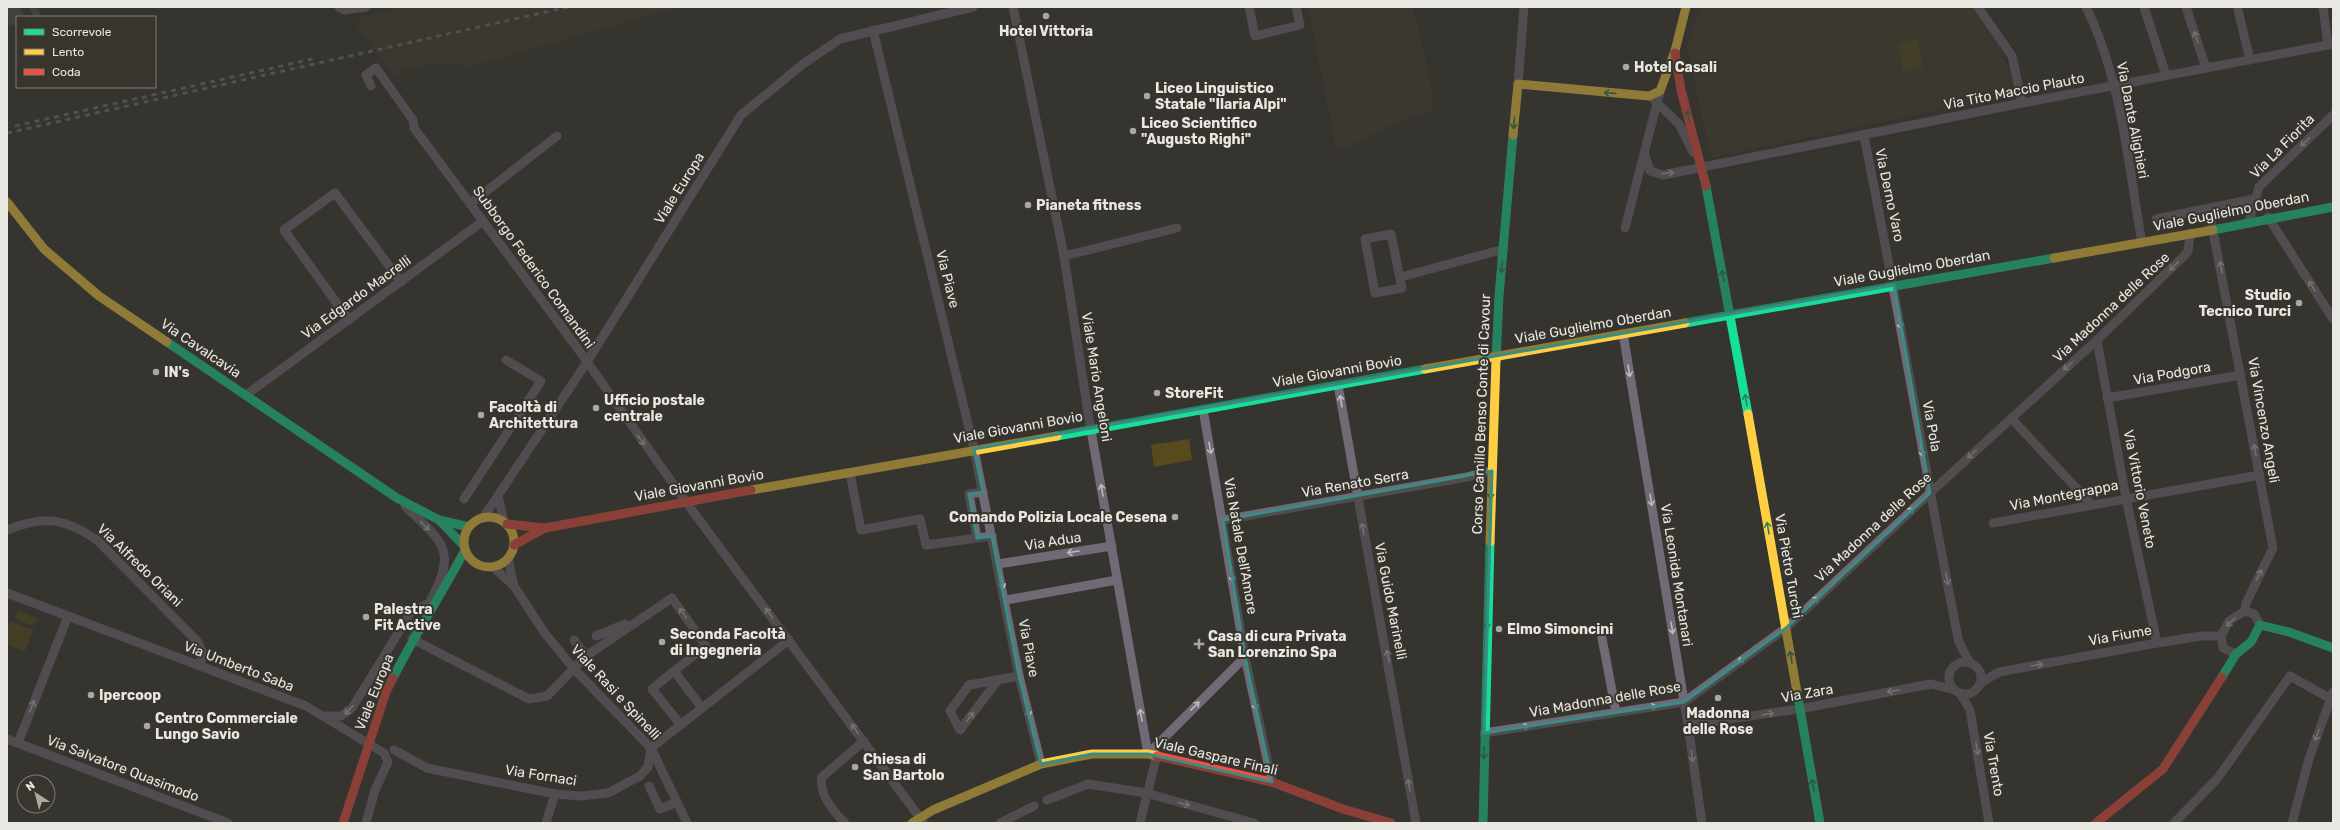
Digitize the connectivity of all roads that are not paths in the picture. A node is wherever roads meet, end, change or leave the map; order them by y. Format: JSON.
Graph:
{"nodes":[{"id":1,"x":366,"y":7,"type":"edge"},
{"id":2,"x":973,"y":7,"type":"edge"},
{"id":3,"x":1013,"y":7,"type":"edge"},
{"id":4,"x":1249,"y":7,"type":"edge"},
{"id":5,"x":1296,"y":7,"type":"edge"},
{"id":6,"x":1524,"y":7,"type":"edge"},
{"id":7,"x":1686,"y":7,"type":"edge"},
{"id":8,"x":1980,"y":7,"type":"edge"},
{"id":9,"x":2086,"y":7,"type":"edge"},
{"id":10,"x":2144,"y":7,"type":"edge"},
{"id":11,"x":2186,"y":7,"type":"edge"},
{"id":12,"x":2323,"y":7,"type":"edge"},
{"id":13,"x":342,"y":9,"type":"edge"},
{"id":14,"x":2238,"y":10,"type":"dead end"},
{"id":15,"x":873,"y":30,"type":"junction"},
{"id":16,"x":2330,"y":44,"type":"edge"},
{"id":17,"x":1675,"y":51,"type":"junction"},
{"id":18,"x":2250,"y":60,"type":"junction"},
{"id":19,"x":2206,"y":68,"type":"junction"},
{"id":20,"x":2166,"y":75,"type":"junction"},
{"id":21,"x":1518,"y":84,"type":"junction"},
{"id":22,"x":2114,"y":85,"type":"junction"},
{"id":23,"x":371,"y":86,"type":"dead end"},
{"id":24,"x":1652,"y":99,"type":"junction"},
{"id":25,"x":2022,"y":103,"type":"junction"},
{"id":26,"x":2333,"y":115,"type":"edge"},
{"id":27,"x":557,"y":136,"type":"dead end"},
{"id":28,"x":1864,"y":136,"type":"junction"},
{"id":29,"x":1645,"y":155,"type":"junction"},
{"id":30,"x":1702,"y":167,"type":"junction"},
{"id":31,"x":2254,"y":199,"type":"junction"},
{"id":32,"x":7,"y":202,"type":"edge"},
{"id":33,"x":470,"y":204,"type":"junction"},
{"id":34,"x":2333,"y":207,"type":"edge"},
{"id":35,"x":2209,"y":210,"type":"junction"},
{"id":36,"x":2268,"y":217,"type":"junction"},
{"id":37,"x":2156,"y":219,"type":"dead end"},
{"id":38,"x":483,"y":221,"type":"junction"},
{"id":39,"x":2249,"y":221,"type":"junction"},
{"id":40,"x":1176,"y":228,"type":"dead end"},
{"id":41,"x":1625,"y":228,"type":"dead end"},
{"id":42,"x":2214,"y":228,"type":"junction"},
{"id":43,"x":2190,"y":233,"type":"junction"},
{"id":44,"x":2142,"y":242,"type":"junction"},
{"id":45,"x":1504,"y":249,"type":"junction"},
{"id":46,"x":1064,"y":256,"type":"junction"},
{"id":47,"x":1401,"y":278,"type":"junction"},
{"id":48,"x":401,"y":282,"type":"junction"},
{"id":49,"x":1894,"y":284,"type":"junction"},
{"id":50,"x":1730,"y":314,"type":"junction"},
{"id":51,"x":2333,"y":319,"type":"edge"},
{"id":52,"x":349,"y":320,"type":"junction"},
{"id":53,"x":1623,"y":333,"type":"junction"},
{"id":54,"x":2097,"y":340,"type":"junction"},
{"id":55,"x":1496,"y":357,"type":"junction"},
{"id":56,"x":506,"y":360,"type":"dead end"},
{"id":57,"x":587,"y":362,"type":"junction"},
{"id":58,"x":2241,"y":375,"type":"junction"},
{"id":59,"x":1338,"y":385,"type":"junction"},
{"id":60,"x":246,"y":395,"type":"junction"},
{"id":61,"x":2107,"y":398,"type":"junction"},
{"id":62,"x":1203,"y":409,"type":"junction"},
{"id":63,"x":2011,"y":418,"type":"junction"},
{"id":64,"x":1091,"y":429,"type":"junction"},
{"id":65,"x":974,"y":449,"type":"junction"},
{"id":66,"x":1492,"y":471,"type":"junction"},
{"id":67,"x":2260,"y":475,"type":"junction"},
{"id":68,"x":851,"y":478,"type":"dead end"},
{"id":69,"x":983,"y":492,"type":"junction"},
{"id":70,"x":1930,"y":493,"type":"junction"},
{"id":71,"x":498,"y":496,"type":"junction"},
{"id":72,"x":1357,"y":497,"type":"junction"},
{"id":73,"x":397,"y":498,"type":"junction"},
{"id":74,"x":2126,"y":498,"type":"junction"},
{"id":75,"x":464,"y":499,"type":"dead end"},
{"id":76,"x":686,"y":502,"type":"junction"},
{"id":77,"x":2091,"y":504,"type":"junction"},
{"id":78,"x":482,"y":518,"type":"junction"},
{"id":79,"x":439,"y":520,"type":"junction"},
{"id":80,"x":1223,"y":520,"type":"junction"},
{"id":81,"x":506,"y":523,"type":"junction"},
{"id":82,"x":1992,"y":523,"type":"dead end"},
{"id":83,"x":469,"y":527,"type":"junction"},
{"id":84,"x":545,"y":528,"type":"junction"},
{"id":85,"x":7,"y":530,"type":"edge"},
{"id":86,"x":992,"y":536,"type":"junction"},
{"id":87,"x":977,"y":538,"type":"junction"},
{"id":88,"x":514,"y":545,"type":"junction"},
{"id":89,"x":1112,"y":546,"type":"junction"},
{"id":90,"x":465,"y":548,"type":"junction"},
{"id":91,"x":508,"y":559,"type":"junction"},
{"id":92,"x":998,"y":564,"type":"junction"},
{"id":93,"x":482,"y":566,"type":"junction"},
{"id":94,"x":493,"y":567,"type":"junction"},
{"id":95,"x":1117,"y":580,"type":"junction"},
{"id":96,"x":450,"y":581,"type":"junction"},
{"id":97,"x":514,"y":586,"type":"junction"},
{"id":98,"x":7,"y":593,"type":"edge"},
{"id":99,"x":1006,"y":600,"type":"junction"},
{"id":100,"x":429,"y":603,"type":"junction"},
{"id":101,"x":2245,"y":611,"type":"junction"},
{"id":102,"x":68,"y":616,"type":"junction"},
{"id":103,"x":2260,"y":625,"type":"junction"},
{"id":104,"x":1786,"y":628,"type":"junction"},
{"id":105,"x":2221,"y":636,"type":"junction"},
{"id":106,"x":1602,"y":638,"type":"dead end"},
{"id":107,"x":412,"y":639,"type":"junction"},
{"id":108,"x":574,"y":640,"type":"dead end"},
{"id":109,"x":789,"y":640,"type":"junction"},
{"id":110,"x":1959,"y":642,"type":"junction"},
{"id":111,"x":2157,"y":643,"type":"junction"},
{"id":112,"x":2333,"y":648,"type":"edge"},
{"id":113,"x":2236,"y":654,"type":"junction"},
{"id":114,"x":586,"y":656,"type":"junction"},
{"id":115,"x":1245,"y":657,"type":"junction"},
{"id":116,"x":1957,"y":664,"type":"junction"},
{"id":117,"x":1974,"y":665,"type":"junction"},
{"id":118,"x":200,"y":666,"type":"junction"},
{"id":119,"x":574,"y":669,"type":"junction"},
{"id":120,"x":674,"y":671,"type":"junction"},
{"id":121,"x":1999,"y":672,"type":"junction"},
{"id":122,"x":1950,"y":673,"type":"junction"},
{"id":123,"x":1020,"y":676,"type":"junction"},
{"id":124,"x":998,"y":680,"type":"junction"},
{"id":125,"x":1931,"y":684,"type":"junction"},
{"id":126,"x":1977,"y":687,"type":"junction"},
{"id":127,"x":1957,"y":691,"type":"junction"},
{"id":128,"x":2332,"y":696,"type":"edge"},
{"id":129,"x":1684,"y":702,"type":"junction"},
{"id":130,"x":702,"y":708,"type":"junction"},
{"id":131,"x":1799,"y":709,"type":"junction"},
{"id":132,"x":2330,"y":709,"type":"edge"},
{"id":133,"x":1970,"y":710,"type":"junction"},
{"id":134,"x":1616,"y":712,"type":"junction"},
{"id":135,"x":325,"y":716,"type":"junction"},
{"id":136,"x":681,"y":725,"type":"junction"},
{"id":137,"x":1688,"y":725,"type":"junction"},
{"id":138,"x":1484,"y":733,"type":"junction"},
{"id":139,"x":7,"y":739,"type":"edge"},
{"id":140,"x":864,"y":741,"type":"junction"},
{"id":141,"x":18,"y":743,"type":"junction"},
{"id":142,"x":651,"y":748,"type":"junction"},
{"id":143,"x":394,"y":750,"type":"dead end"},
{"id":144,"x":1148,"y":754,"type":"junction"},
{"id":145,"x":1157,"y":755,"type":"junction"},
{"id":146,"x":1041,"y":764,"type":"junction"},
{"id":147,"x":1272,"y":782,"type":"junction"},
{"id":148,"x":650,"y":786,"type":"dead end"},
{"id":149,"x":556,"y":794,"type":"junction"},
{"id":150,"x":1146,"y":794,"type":"junction"},
{"id":151,"x":1047,"y":800,"type":"dead end"},
{"id":152,"x":677,"y":802,"type":"junction"},
{"id":153,"x":1034,"y":806,"type":"dead end"},
{"id":154,"x":921,"y":820,"type":"edge"},
{"id":155,"x":228,"y":823,"type":"edge"},
{"id":156,"x":343,"y":823,"type":"edge"},
{"id":157,"x":366,"y":823,"type":"edge"},
{"id":158,"x":546,"y":823,"type":"edge"},
{"id":159,"x":687,"y":823,"type":"edge"},
{"id":160,"x":845,"y":823,"type":"edge"},
{"id":161,"x":912,"y":823,"type":"edge"},
{"id":162,"x":1000,"y":823,"type":"edge"},
{"id":163,"x":1140,"y":823,"type":"edge"},
{"id":164,"x":1254,"y":823,"type":"edge"},
{"id":165,"x":1391,"y":823,"type":"edge"},
{"id":166,"x":1416,"y":823,"type":"edge"},
{"id":167,"x":1483,"y":823,"type":"edge"},
{"id":168,"x":1702,"y":823,"type":"edge"},
{"id":169,"x":1820,"y":823,"type":"edge"},
{"id":170,"x":1990,"y":823,"type":"edge"},
{"id":171,"x":2096,"y":823,"type":"edge"},
{"id":172,"x":2174,"y":823,"type":"edge"},
{"id":173,"x":2292,"y":823,"type":"edge"}],
"edges":[{"from":1,"to":13,"type":"street"},
{"from":2,"to":15,"type":"street","name":"Viale Europa"},
{"from":3,"to":46,"type":"street","name":"Viale Mario Angeloni"},
{"from":4,"to":5,"type":"street"},
{"from":6,"to":21,"type":"street","name":"Corso Camillo Benso Conte di Cavour"},
{"from":7,"to":17,"type":"main road"},
{"from":8,"to":25,"type":"street"},
{"from":9,"to":22,"type":"street","name":"Via Dante Alighieri"},
{"from":10,"to":20,"type":"street"},
{"from":19,"to":11,"type":"street","one_way":true},
{"from":12,"to":16,"type":"street"},
{"from":14,"to":18,"type":"street"},
{"from":15,"to":57,"type":"street","name":"Viale Europa"},
{"from":15,"to":65,"type":"street","name":"Via Piave"},
{"from":16,"to":18,"type":"street","name":"Via Tito Maccio Plauto"},
{"from":17,"to":24,"type":"main road"},
{"from":30,"to":17,"type":"main road","name":"Via Pietro Turchi","one_way":true},
{"from":18,"to":19,"type":"street","name":"Via Tito Maccio Plauto"},
{"from":19,"to":20,"type":"street","name":"Via Tito Maccio Plauto"},
{"from":20,"to":22,"type":"street","name":"Via Tito Maccio Plauto"},
{"from":24,"to":21,"type":"main road","one_way":true},
{"from":21,"to":45,"type":"main road","name":"Corso Camillo Benso Conte di Cavour","one_way":true},
{"from":22,"to":25,"type":"street","name":"Via Tito Maccio Plauto"},
{"from":22,"to":44,"type":"street","name":"Via Dante Alighieri"},
{"from":23,"to":33,"type":"street","name":"Subborgo Federico Comandini"},
{"from":24,"to":29,"type":"street"},
{"from":24,"to":30,"type":"street"},
{"from":25,"to":28,"type":"street","name":"Via Tito Maccio Plauto"},
{"from":26,"to":31,"type":"street","name":"Via La Fiorita","one_way":true},
{"from":27,"to":33,"type":"street"},
{"from":28,"to":30,"type":"street","name":"Via Tito Maccio Plauto"},
{"from":28,"to":49,"type":"street","name":"Via Derno Varo"},
{"from":29,"to":30,"type":"street","name":"Via Tito Maccio Plauto","one_way":true},
{"from":29,"to":41,"type":"street"},
{"from":50,"to":30,"type":"main road","name":"Via Pietro Turchi","one_way":true},
{"from":31,"to":35,"type":"street"},
{"from":31,"to":39,"type":"street","name":"Via La Fiorita"},
{"from":32,"to":60,"type":"main road","name":"Via Cavalcavia"},
{"from":33,"to":38,"type":"street","name":"Subborgo Federico Comandini"},
{"from":34,"to":36,"type":"main road","name":"Viale Guglielmo Oberdan"},
{"from":35,"to":37,"type":"street"},
{"from":35,"to":42,"type":"street","name":"Via Vincenzo Angeli"},
{"from":36,"to":39,"type":"main road","name":"Viale Guglielmo Oberdan"},
{"from":51,"to":36,"type":"street","one_way":true},
{"from":38,"to":48,"type":"street","name":"Via Edgardo Macrelli"},
{"from":38,"to":57,"type":"street","name":"Subborgo Federico Comandini"},
{"from":39,"to":42,"type":"main road","name":"Viale Guglielmo Oberdan"},
{"from":40,"to":46,"type":"street"},
{"from":42,"to":43,"type":"main road","name":"Viale Guglielmo Oberdan"},
{"from":58,"to":42,"type":"street","name":"Via Vincenzo Angeli","one_way":true},
{"from":43,"to":44,"type":"main road","name":"Viale Guglielmo Oberdan"},
{"from":43,"to":54,"type":"street","name":"Via Madonna delle Rose","one_way":true},
{"from":44,"to":49,"type":"main road","name":"Viale Guglielmo Oberdan"},
{"from":45,"to":47,"type":"street"},
{"from":45,"to":55,"type":"main road","name":"Corso Camillo Benso Conte di Cavour","one_way":true},
{"from":46,"to":64,"type":"street","name":"Viale Mario Angeloni"},
{"from":47,"to":47,"type":"street"},
{"from":48,"to":52,"type":"street","name":"Via Edgardo Macrelli"},
{"from":48,"to":52,"type":"street"},
{"from":49,"to":50,"type":"main road","name":"Viale Guglielmo Oberdan"},
{"from":49,"to":70,"type":"street","name":"Via Pola","one_way":true},
{"from":50,"to":53,"type":"main road","name":"Viale Guglielmo Oberdan"},
{"from":104,"to":50,"type":"main road","name":"Via Pietro Turchi","one_way":true},
{"from":52,"to":60,"type":"street","name":"Via Edgardo Macrelli"},
{"from":53,"to":55,"type":"main road","name":"Viale Guglielmo Oberdan"},
{"from":53,"to":129,"type":"street","name":"Via Leonida Montanari","one_way":true},
{"from":54,"to":61,"type":"street","name":"Via Vittorio Veneto"},
{"from":54,"to":63,"type":"street","name":"Via Madonna delle Rose","one_way":true},
{"from":55,"to":59,"type":"main road","name":"Viale Giovanni Bovio"},
{"from":55,"to":66,"type":"main road","name":"Corso Camillo Benso Conte di Cavour"},
{"from":56,"to":75,"type":"street"},
{"from":57,"to":71,"type":"street","name":"Viale Europa"},
{"from":57,"to":76,"type":"street","name":"Subborgo Federico Comandini","one_way":true},
{"from":58,"to":61,"type":"street","name":"Via Podgora"},
{"from":67,"to":58,"type":"street","name":"Via Vincenzo Angeli","one_way":true},
{"from":59,"to":62,"type":"main road","name":"Viale Giovanni Bovio"},
{"from":72,"to":59,"type":"street","name":"Via Guido Marinelli","one_way":true},
{"from":60,"to":73,"type":"main road","name":"Via Cavalcavia"},
{"from":61,"to":74,"type":"street","name":"Via Vittorio Veneto"},
{"from":62,"to":64,"type":"main road","name":"Viale Giovanni Bovio"},
{"from":62,"to":80,"type":"street","name":"Via Natale Dell'Amore","one_way":true},
{"from":63,"to":70,"type":"street","name":"Via Madonna delle Rose","one_way":true},
{"from":63,"to":77,"type":"street"},
{"from":64,"to":65,"type":"main road","name":"Viale Giovanni Bovio"},
{"from":89,"to":64,"type":"street","name":"Viale Mario Angeloni","one_way":true},
{"from":65,"to":69,"type":"street","name":"Via Piave"},
{"from":65,"to":76,"type":"main road","name":"Viale Giovanni Bovio"},
{"from":66,"to":72,"type":"street","name":"Via Renato Serra"},
{"from":66,"to":138,"type":"main road","name":"Corso Camillo Benso Conte di Cavour","one_way":true},
{"from":67,"to":74,"type":"street","name":"Via Montegrappa"},
{"from":101,"to":67,"type":"street","name":"Via Vincenzo Angeli","one_way":true},
{"from":68,"to":87,"type":"street"},
{"from":69,"to":86,"type":"street","name":"Via Piave"},
{"from":69,"to":87,"type":"street"},
{"from":104,"to":70,"type":"street","name":"Via Madonna delle Rose","one_way":true},
{"from":70,"to":110,"type":"street","name":"Via Pola","one_way":true},
{"from":71,"to":78,"type":"street","name":"Viale Europa"},
{"from":71,"to":81,"type":"street"},
{"from":72,"to":80,"type":"street","name":"Via Renato Serra"},
{"from":166,"to":72,"type":"street","name":"Via Guido Marinelli","one_way":true},
{"from":73,"to":79,"type":"main road","name":"Via Cavalcavia"},
{"from":73,"to":100,"type":"street","name":"Via Cavalcavia","one_way":true},
{"from":74,"to":77,"type":"street","name":"Via Montegrappa"},
{"from":74,"to":111,"type":"street","name":"Via Vittorio Veneto"},
{"from":76,"to":84,"type":"main road","name":"Viale Giovanni Bovio"},
{"from":109,"to":76,"type":"street","name":"Subborgo Federico Comandini","one_way":true},
{"from":77,"to":82,"type":"street","name":"Via Montegrappa"},
{"from":78,"to":81,"type":"main road"},
{"from":78,"to":83,"type":"main road"},
{"from":79,"to":83,"type":"main road","name":"Via Cavalcavia"},
{"from":79,"to":90,"type":"main road","name":"Via Cavalcavia"},
{"from":80,"to":115,"type":"street","name":"Via Natale Dell'Amore","one_way":true},
{"from":81,"to":84,"type":"main road","name":"Viale Giovanni Bovio"},
{"from":81,"to":88,"type":"main road"},
{"from":83,"to":90,"type":"main road"},
{"from":84,"to":88,"type":"main road","name":"Viale Giovanni Bovio"},
{"from":85,"to":118,"type":"street","name":"Via Alfredo Oriani"},
{"from":86,"to":87,"type":"street"},
{"from":86,"to":92,"type":"street","name":"Via Piave"},
{"from":88,"to":91,"type":"main road"},
{"from":89,"to":92,"type":"street","name":"Via Adua","one_way":true},
{"from":89,"to":95,"type":"street","name":"Viale Mario Angeloni"},
{"from":90,"to":93,"type":"main road"},
{"from":90,"to":96,"type":"main road","name":"Viale Europa"},
{"from":91,"to":94,"type":"main road"},
{"from":91,"to":97,"type":"street","name":"Viale Rasi e Spinelli"},
{"from":92,"to":99,"type":"street","name":"Via Piave","one_way":true},
{"from":93,"to":94,"type":"main road"},
{"from":93,"to":96,"type":"main road","name":"Viale Europa"},
{"from":94,"to":97,"type":"street","name":"Viale Rasi e Spinelli"},
{"from":95,"to":99,"type":"street"},
{"from":144,"to":95,"type":"street","name":"Viale Mario Angeloni","one_way":true},
{"from":96,"to":107,"type":"main road","name":"Viale Europa"},
{"from":97,"to":119,"type":"street","name":"Viale Rasi e Spinelli"},
{"from":98,"to":102,"type":"street","name":"Via Umberto Saba"},
{"from":99,"to":123,"type":"street","name":"Via Piave"},
{"from":100,"to":107,"type":"street","name":"Via Cavalcavia"},
{"from":100,"to":135,"type":"street","one_way":true},
{"from":101,"to":103,"type":"street"},
{"from":101,"to":105,"type":"street","one_way":true},
{"from":102,"to":118,"type":"street","name":"Via Umberto Saba"},
{"from":141,"to":102,"type":"street","one_way":true},
{"from":103,"to":112,"type":"main road"},
{"from":103,"to":113,"type":"main road"},
{"from":104,"to":129,"type":"street","name":"Via Madonna delle Rose","one_way":true},
{"from":131,"to":104,"type":"main road","name":"Via Pietro Turchi","one_way":true},
{"from":105,"to":111,"type":"street","name":"Via Fiume"},
{"from":105,"to":113,"type":"street"},
{"from":106,"to":134,"type":"street"},
{"from":107,"to":119,"type":"street"},
{"from":107,"to":156,"type":"main road","name":"Viale Europa"},
{"from":108,"to":114,"type":"street"},
{"from":109,"to":130,"type":"street"},
{"from":140,"to":109,"type":"street","name":"Subborgo Federico Comandini","one_way":true},
{"from":110,"to":116,"type":"street"},
{"from":110,"to":117,"type":"street"},
{"from":121,"to":111,"type":"street","name":"Via Fiume","one_way":true},
{"from":113,"to":171,"type":"main road"},
{"from":114,"to":119,"type":"street"},
{"from":120,"to":114,"type":"street","one_way":true},
{"from":144,"to":115,"type":"street","one_way":true},
{"from":115,"to":147,"type":"street","name":"Via Natale Dell'Amore","one_way":true},
{"from":116,"to":117,"type":"street"},
{"from":116,"to":122,"type":"street"},
{"from":117,"to":121,"type":"street"},
{"from":117,"to":126,"type":"street"},
{"from":118,"to":135,"type":"street","name":"Via Umberto Saba"},
{"from":119,"to":142,"type":"street","name":"Viale Rasi e Spinelli"},
{"from":120,"to":130,"type":"street"},
{"from":120,"to":136,"type":"street"},
{"from":121,"to":126,"type":"street"},
{"from":122,"to":125,"type":"street"},
{"from":122,"to":127,"type":"street"},
{"from":123,"to":124,"type":"street"},
{"from":123,"to":146,"type":"street","name":"Via Piave","one_way":true},
{"from":124,"to":124,"type":"street","one_way":true},
{"from":125,"to":127,"type":"street"},
{"from":125,"to":131,"type":"street","name":"Via Zara","one_way":true},
{"from":126,"to":127,"type":"street"},
{"from":126,"to":133,"type":"street"},
{"from":127,"to":133,"type":"street"},
{"from":128,"to":132,"type":"street"},
{"from":128,"to":172,"type":"street"},
{"from":134,"to":129,"type":"street","name":"Via Madonna delle Rose","one_way":true},
{"from":129,"to":137,"type":"street","name":"Via Leonida Montanari"},
{"from":130,"to":136,"type":"street"},
{"from":137,"to":131,"type":"street","name":"Via Zara","one_way":true},
{"from":169,"to":131,"type":"main road","name":"Via Pietro Turchi","one_way":true},
{"from":132,"to":173,"type":"street","one_way":true},
{"from":133,"to":170,"type":"street","name":"Via Trento","one_way":true},
{"from":138,"to":134,"type":"street","name":"Via Madonna delle Rose","one_way":true},
{"from":135,"to":157,"type":"street","name":"Via Umberto Saba"},
{"from":136,"to":142,"type":"street"},
{"from":137,"to":168,"type":"street","name":"Via Leonida Montanari","one_way":true},
{"from":138,"to":167,"type":"main road","name":"Corso Camillo Benso Conte di Cavour","one_way":true},
{"from":139,"to":141,"type":"street","name":"Via Salvatore Quasimodo"},
{"from":140,"to":154,"type":"street","name":"Subborgo Federico Comandini"},
{"from":140,"to":160,"type":"street"},
{"from":141,"to":155,"type":"street","name":"Via Salvatore Quasimodo"},
{"from":142,"to":149,"type":"street","name":"Via Fornaci"},
{"from":142,"to":152,"type":"street","name":"Viale Rasi e Spinelli"},
{"from":143,"to":149,"type":"street","name":"Via Fornaci"},
{"from":144,"to":145,"type":"main road","name":"Viale Gaspare Finali"},
{"from":144,"to":146,"type":"main road","name":"Viale Gaspare Finali"},
{"from":145,"to":147,"type":"main road","name":"Viale Gaspare Finali"},
{"from":145,"to":150,"type":"street"},
{"from":146,"to":154,"type":"main road","name":"Viale Gaspare Finali"},
{"from":147,"to":165,"type":"main road","name":"Viale Gaspare Finali"},
{"from":148,"to":152,"type":"street"},
{"from":149,"to":158,"type":"street"},
{"from":150,"to":151,"type":"street"},
{"from":150,"to":163,"type":"street"},
{"from":150,"to":164,"type":"street","one_way":true},
{"from":152,"to":159,"type":"street","name":"Viale Rasi e Spinelli"},
{"from":153,"to":162,"type":"street"},
{"from":154,"to":161,"type":"main road","name":"Viale Gaspare Finali"}]}
